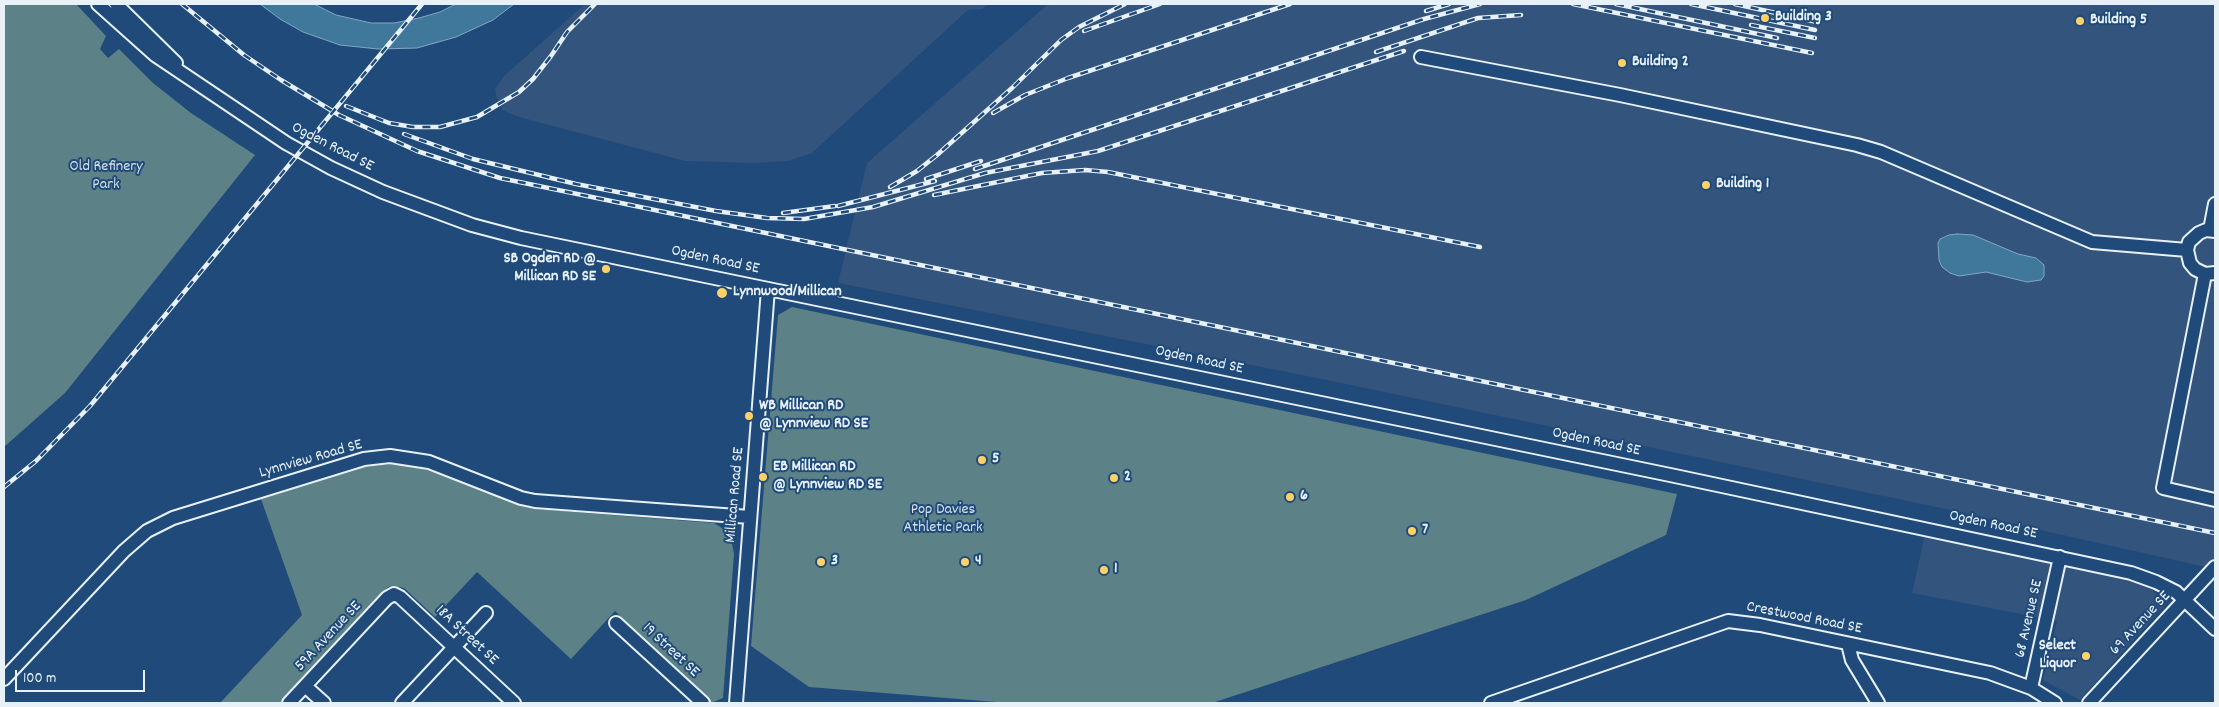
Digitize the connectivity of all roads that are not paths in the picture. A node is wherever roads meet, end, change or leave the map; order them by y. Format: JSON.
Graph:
{"nodes":[{"id":1,"x":98,"y":4,"type":"edge"},
{"id":2,"x":116,"y":4,"type":"edge"},
{"id":3,"x":1420,"y":57,"type":"dead end"},
{"id":4,"x":191,"y":79,"type":"junction"},
{"id":5,"x":2215,"y":204,"type":"edge"},
{"id":6,"x":2213,"y":231,"type":"edge"},
{"id":7,"x":2187,"y":250,"type":"junction"},
{"id":8,"x":2210,"y":273,"type":"edge"},
{"id":9,"x":768,"y":289,"type":"junction"},
{"id":10,"x":2215,"y":500,"type":"edge"},
{"id":11,"x":750,"y":517,"type":"junction"},
{"id":12,"x":2060,"y":557,"type":"junction"},
{"id":13,"x":2215,"y":567,"type":"edge"},
{"id":14,"x":394,"y":594,"type":"joint"},
{"id":15,"x":2185,"y":600,"type":"junction"},
{"id":16,"x":486,"y":613,"type":"dead end"},
{"id":17,"x":616,"y":624,"type":"dead end"},
{"id":18,"x":2215,"y":629,"type":"edge"},
{"id":19,"x":1848,"y":644,"type":"junction"},
{"id":20,"x":454,"y":647,"type":"junction"},
{"id":21,"x":4,"y":679,"type":"edge"},
{"id":22,"x":305,"y":686,"type":"junction"},
{"id":23,"x":2031,"y":688,"type":"junction"},
{"id":24,"x":289,"y":703,"type":"edge"},
{"id":25,"x":324,"y":703,"type":"edge"},
{"id":26,"x":402,"y":703,"type":"edge"},
{"id":27,"x":514,"y":703,"type":"edge"},
{"id":28,"x":703,"y":703,"type":"edge"},
{"id":29,"x":736,"y":703,"type":"edge"},
{"id":30,"x":1491,"y":703,"type":"edge"},
{"id":31,"x":1878,"y":703,"type":"edge"},
{"id":32,"x":2055,"y":703,"type":"edge"},
{"id":33,"x":2089,"y":703,"type":"edge"}],
"edges":[{"from":1,"to":4,"type":"street","name":"Ogden Road SE"},
{"from":2,"to":4,"type":"street","name":"Ogden Road SE"},
{"from":3,"to":7,"type":"street"},
{"from":4,"to":9,"type":"street","name":"Ogden Road SE"},
{"from":5,"to":6,"type":"street"},
{"from":6,"to":7,"type":"street"},
{"from":7,"to":8,"type":"street"},
{"from":8,"to":10,"type":"street"},
{"from":9,"to":11,"type":"street","name":"Millican Road SE"},
{"from":9,"to":12,"type":"street","name":"Ogden Road SE"},
{"from":11,"to":21,"type":"street","name":"Lynnview Road SE"},
{"from":11,"to":29,"type":"street","name":"Millican Road SE"},
{"from":12,"to":15,"type":"street","name":"Ogden Road SE"},
{"from":12,"to":23,"type":"street","name":"68 Avenue SE"},
{"from":13,"to":15,"type":"street","name":"69 Avenue SE"},
{"from":14,"to":20,"type":"street","name":"18A Street SE"},
{"from":14,"to":22,"type":"street","name":"59A Avenue SE"},
{"from":15,"to":18,"type":"street","name":"Ogden Road SE"},
{"from":15,"to":33,"type":"street","name":"69 Avenue SE"},
{"from":16,"to":20,"type":"street"},
{"from":17,"to":28,"type":"street","name":"19 Street SE"},
{"from":19,"to":23,"type":"street","name":"Crestwood Road SE"},
{"from":19,"to":30,"type":"street","name":"Crestwood Road SE"},
{"from":19,"to":31,"type":"street"},
{"from":20,"to":26,"type":"street"},
{"from":20,"to":27,"type":"street","name":"18A Street SE"},
{"from":22,"to":24,"type":"street","name":"59A Avenue SE"},
{"from":22,"to":25,"type":"street"},
{"from":23,"to":32,"type":"street","name":"Crestwood Road SE"}]}
